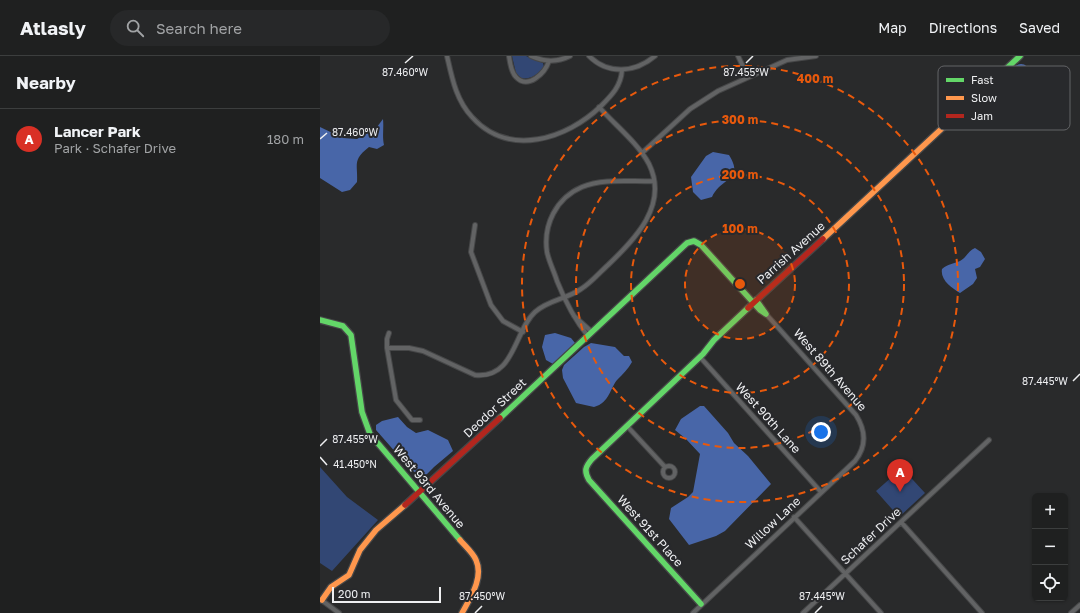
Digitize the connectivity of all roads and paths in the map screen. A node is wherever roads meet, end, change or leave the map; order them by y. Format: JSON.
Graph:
{"nodes":[{"id":1,"x":448,"y":56,"type":"edge"},
{"id":2,"x":509,"y":56,"type":"edge"},
{"id":3,"x":531,"y":56,"type":"edge"},
{"id":4,"x":570,"y":56,"type":"edge"},
{"id":5,"x":589,"y":56,"type":"edge"},
{"id":6,"x":654,"y":56,"type":"edge"},
{"id":7,"x":738,"y":56,"type":"edge"},
{"id":8,"x":816,"y":56,"type":"edge"},
{"id":9,"x":1020,"y":56,"type":"edge"},
{"id":10,"x":549,"y":61,"type":"junction"},
{"id":11,"x":1009,"y":66,"type":"edge"},
{"id":12,"x":622,"y":70,"type":"junction"},
{"id":13,"x":748,"y":77,"type":"junction"},
{"id":14,"x":599,"y":107,"type":"junction"},
{"id":15,"x":940,"y":130,"type":"edge"},
{"id":16,"x":642,"y":153,"type":"junction"},
{"id":17,"x":654,"y":181,"type":"junction"},
{"id":18,"x":475,"y":225,"type":"dead end"},
{"id":19,"x":694,"y":241,"type":"joint"},
{"id":20,"x":564,"y":298,"type":"junction"},
{"id":21,"x":754,"y":302,"type":"junction"},
{"id":22,"x":766,"y":314,"type":"joint"},
{"id":23,"x":320,"y":320,"type":"edge"},
{"id":24,"x":523,"y":332,"type":"junction"},
{"id":25,"x":389,"y":333,"type":"dead end"},
{"id":26,"x":590,"y":334,"type":"junction"},
{"id":27,"x":387,"y":348,"type":"junction"},
{"id":28,"x":700,"y":358,"type":"junction"},
{"id":29,"x":420,"y":420,"type":"dead end"},
{"id":30,"x":627,"y":426,"type":"junction"},
{"id":31,"x":988,"y":440,"type":"dead end"},
{"id":32,"x":863,"y":445,"type":"joint"},
{"id":33,"x":665,"y":467,"type":"dead end"},
{"id":34,"x":585,"y":472,"type":"joint"},
{"id":35,"x":821,"y":492,"type":"junction"},
{"id":36,"x":419,"y":494,"type":"junction"},
{"id":37,"x":794,"y":517,"type":"junction"},
{"id":38,"x":901,"y":522,"type":"junction"},
{"id":39,"x":845,"y":573,"type":"junction"},
{"id":40,"x":321,"y":600,"type":"edge"},
{"id":41,"x":701,"y":604,"type":"junction"},
{"id":42,"x":1080,"y":605,"type":"edge"},
{"id":43,"x":339,"y":613,"type":"edge"},
{"id":44,"x":462,"y":613,"type":"edge"},
{"id":45,"x":693,"y":613,"type":"edge"},
{"id":46,"x":803,"y":613,"type":"edge"},
{"id":47,"x":881,"y":613,"type":"edge"},
{"id":48,"x":982,"y":613,"type":"edge"},
{"id":49,"x":1071,"y":613,"type":"edge"}],
"edges":[{"from":1,"to":14,"type":"street"},
{"from":2,"to":10,"type":"street"},
{"from":3,"to":10,"type":"street"},
{"from":4,"to":10,"type":"street"},
{"from":5,"to":12,"type":"street"},
{"from":6,"to":12,"type":"street"},
{"from":7,"to":13,"type":"street"},
{"from":8,"to":13,"type":"street"},
{"from":9,"to":11,"type":"street","name":"Parrish Avenue"},
{"from":12,"to":14,"type":"street"},
{"from":13,"to":16,"type":"street"},
{"from":14,"to":16,"type":"street"},
{"from":15,"to":21,"type":"street","name":"Parrish Avenue"},
{"from":16,"to":17,"type":"street"},
{"from":17,"to":20,"type":"street"},
{"from":17,"to":20,"type":"street"},
{"from":18,"to":24,"type":"street"},
{"from":19,"to":21,"type":"street","name":"West 89th Avenue"},
{"from":19,"to":26,"type":"street","name":"Deodor Street"},
{"from":20,"to":24,"type":"street"},
{"from":20,"to":26,"type":"street"},
{"from":21,"to":22,"type":"street","name":"West 89th Avenue"},
{"from":21,"to":28,"type":"street","name":"Parrish Avenue"},
{"from":22,"to":32,"type":"street","name":"West 89th Avenue"},
{"from":23,"to":36,"type":"street","name":"West 93rd Avenue"},
{"from":24,"to":27,"type":"street"},
{"from":25,"to":27,"type":"street"},
{"from":26,"to":36,"type":"street","name":"Deodor Street"},
{"from":27,"to":29,"type":"street"},
{"from":28,"to":30,"type":"street","name":"Parrish Avenue"},
{"from":28,"to":35,"type":"street","name":"West 90th Lane"},
{"from":30,"to":33,"type":"street"},
{"from":30,"to":34,"type":"street","name":"Parrish Avenue"},
{"from":31,"to":38,"type":"street","name":"Schafer Drive"},
{"from":32,"to":35,"type":"street","name":"Willow Lane"},
{"from":34,"to":41,"type":"street","name":"West 91st Place"},
{"from":35,"to":37,"type":"street","name":"Willow Lane"},
{"from":36,"to":40,"type":"street","name":"Deodor Street"},
{"from":36,"to":44,"type":"street","name":"West 93rd Avenue"},
{"from":37,"to":39,"type":"street"},
{"from":37,"to":41,"type":"street","name":"Willow Lane"},
{"from":38,"to":39,"type":"street","name":"Schafer Drive"},
{"from":38,"to":48,"type":"street"},
{"from":39,"to":46,"type":"street","name":"Schafer Drive"},
{"from":39,"to":47,"type":"street"},
{"from":40,"to":43,"type":"street"},
{"from":41,"to":45,"type":"street","name":"Willow Lane"},
{"from":42,"to":49,"type":"street"}]}
